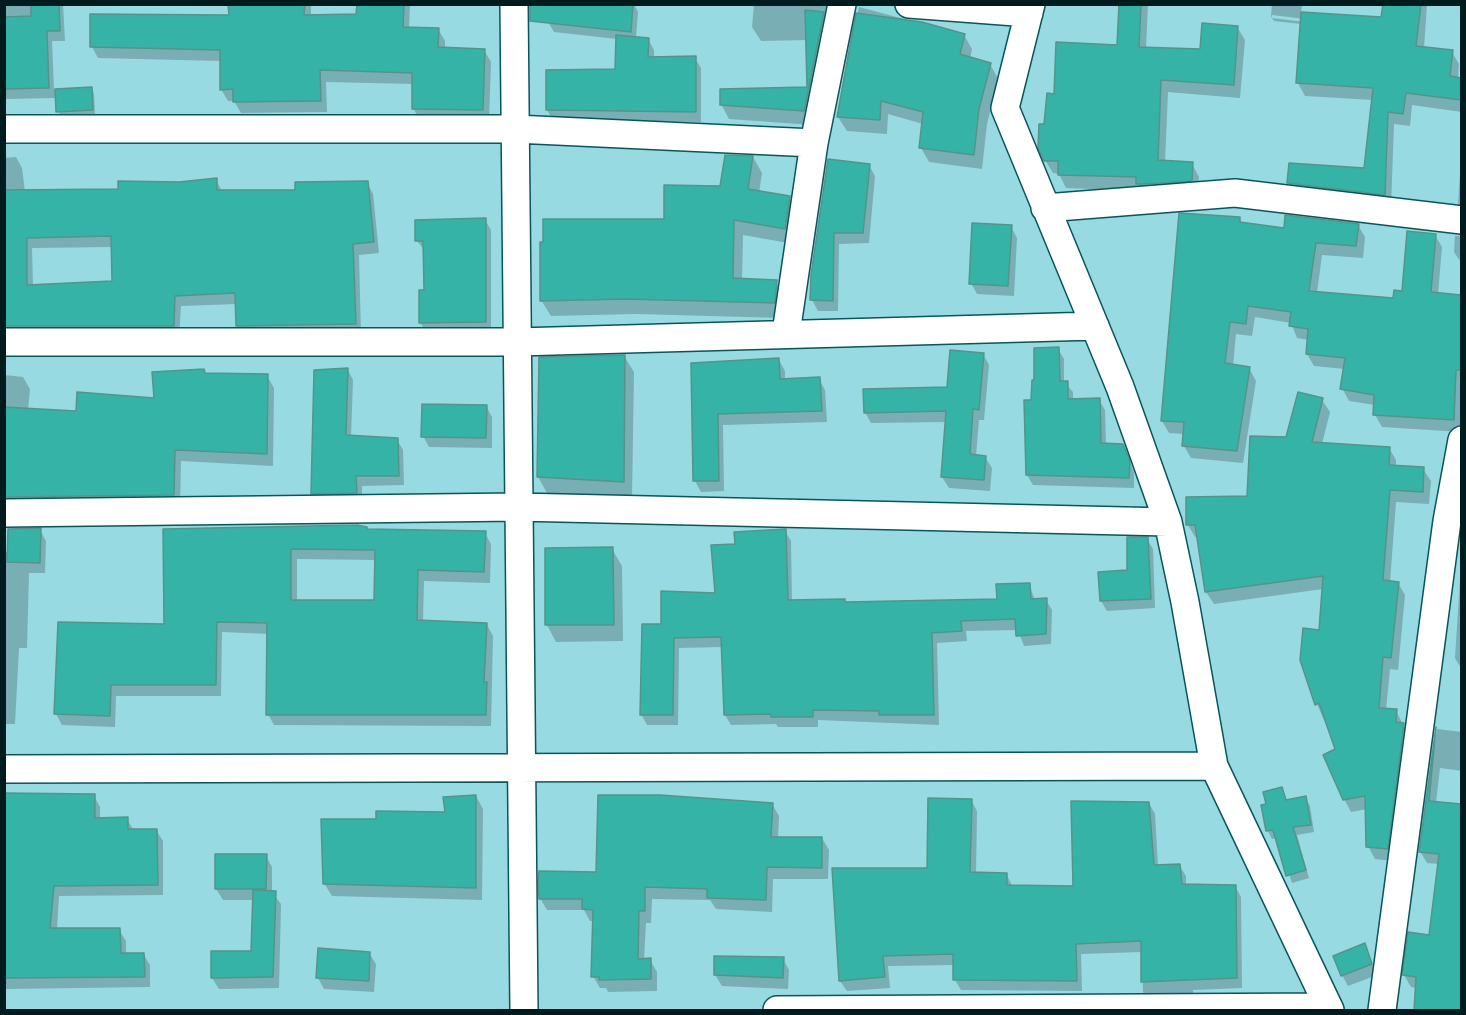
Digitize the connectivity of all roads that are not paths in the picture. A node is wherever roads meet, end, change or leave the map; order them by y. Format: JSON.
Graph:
{"nodes":[{"id":1,"x":514,"y":4,"type":"edge"},
{"id":2,"x":842,"y":4,"type":"edge"},
{"id":3,"x":909,"y":4,"type":"edge"},
{"id":4,"x":1030,"y":9,"type":"edge"},
{"id":5,"x":4,"y":129,"type":"edge"},
{"id":6,"x":515,"y":129,"type":"junction"},
{"id":7,"x":814,"y":143,"type":"junction"},
{"id":8,"x":1045,"y":208,"type":"junction"},
{"id":9,"x":1461,"y":220,"type":"edge"},
{"id":10,"x":1095,"y":326,"type":"junction"},
{"id":11,"x":786,"y":333,"type":"junction"},
{"id":12,"x":4,"y":342,"type":"edge"},
{"id":13,"x":517,"y":342,"type":"junction"},
{"id":14,"x":1461,"y":440,"type":"edge"},
{"id":15,"x":518,"y":507,"type":"junction"},
{"id":16,"x":4,"y":513,"type":"edge"},
{"id":17,"x":1168,"y":522,"type":"junction"},
{"id":18,"x":1214,"y":766,"type":"junction"},
{"id":19,"x":520,"y":768,"type":"junction"},
{"id":20,"x":4,"y":769,"type":"edge"},
{"id":21,"x":1329,"y":1009,"type":"edge"},
{"id":22,"x":524,"y":1011,"type":"edge"},
{"id":23,"x":777,"y":1011,"type":"edge"},
{"id":24,"x":1382,"y":1011,"type":"edge"}],
"edges":[{"from":1,"to":6,"type":"street"},
{"from":2,"to":7,"type":"street"},
{"from":3,"to":4,"type":"street"},
{"from":4,"to":8,"type":"street"},
{"from":5,"to":6,"type":"street"},
{"from":6,"to":7,"type":"street"},
{"from":6,"to":13,"type":"street"},
{"from":7,"to":11,"type":"street"},
{"from":8,"to":9,"type":"street"},
{"from":8,"to":10,"type":"street"},
{"from":10,"to":11,"type":"street"},
{"from":10,"to":17,"type":"street"},
{"from":11,"to":13,"type":"street"},
{"from":12,"to":13,"type":"street"},
{"from":13,"to":15,"type":"street"},
{"from":14,"to":24,"type":"street"},
{"from":15,"to":16,"type":"street"},
{"from":15,"to":17,"type":"street"},
{"from":15,"to":19,"type":"street"},
{"from":17,"to":18,"type":"street"},
{"from":18,"to":19,"type":"street"},
{"from":18,"to":21,"type":"street"},
{"from":19,"to":20,"type":"street"},
{"from":19,"to":22,"type":"street"},
{"from":21,"to":23,"type":"street"}]}
